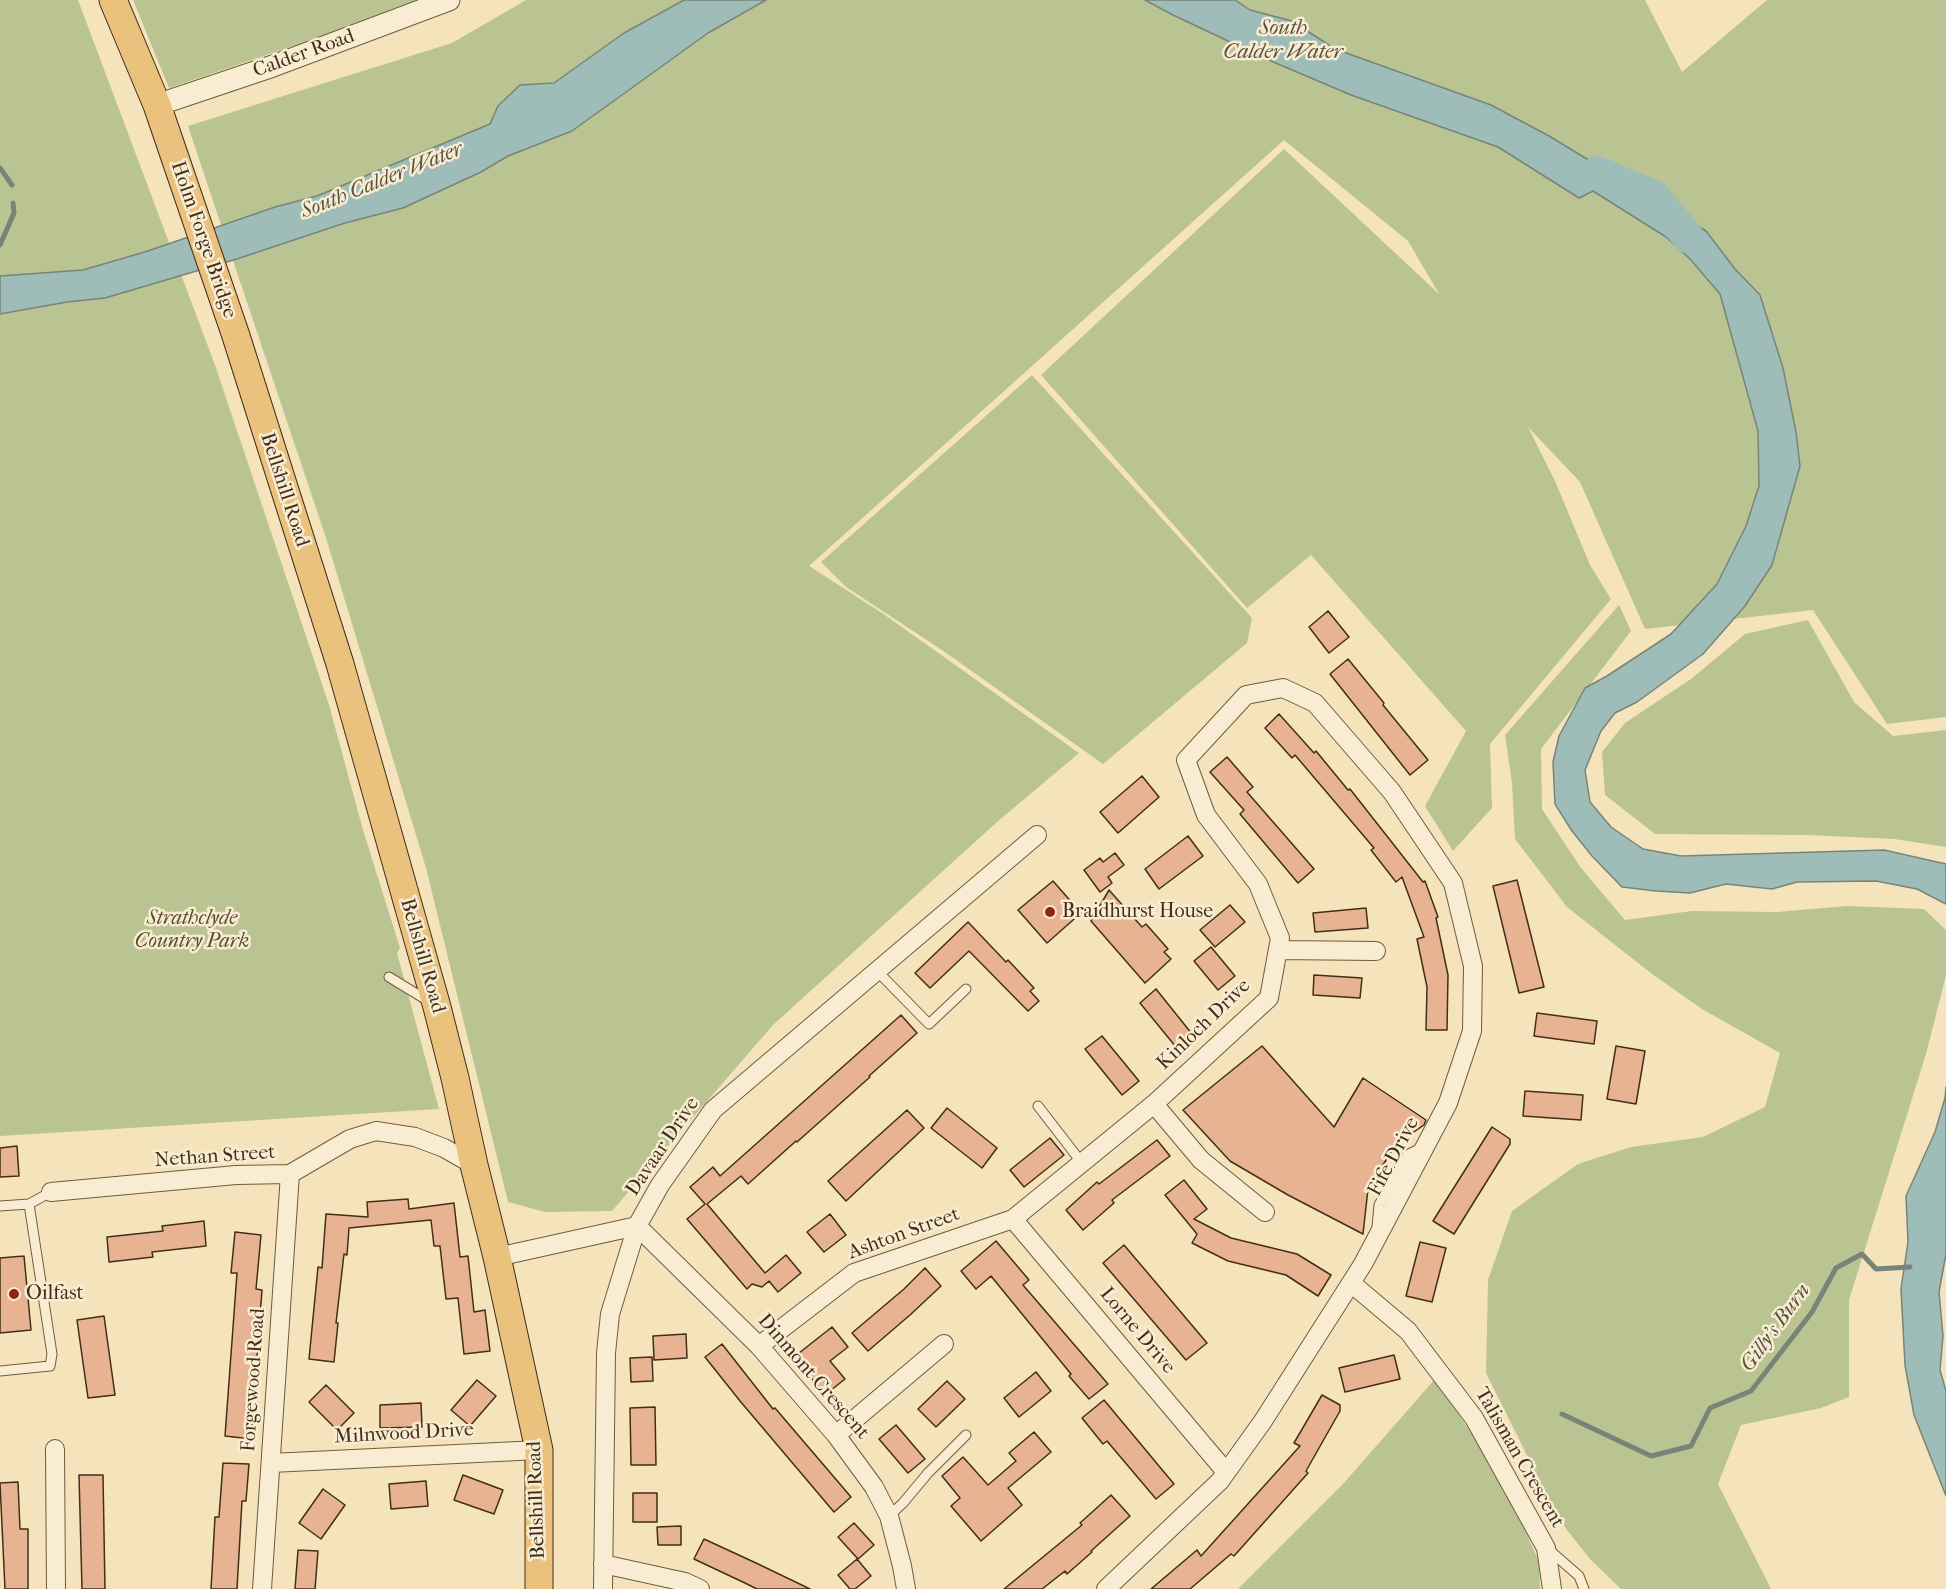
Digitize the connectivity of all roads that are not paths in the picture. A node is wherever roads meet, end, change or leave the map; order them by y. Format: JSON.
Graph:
{"nodes":[{"id":1,"x":113,"y":0,"type":"edge"},
{"id":2,"x":449,"y":0,"type":"edge"},
{"id":3,"x":157,"y":105,"type":"junction"},
{"id":4,"x":236,"y":336,"type":"joint"},
{"id":5,"x":1315,"y":703,"type":"joint"},
{"id":6,"x":1037,"y":835,"type":"dead end"},
{"id":7,"x":1278,"y":950,"type":"junction"},
{"id":8,"x":1376,"y":951,"type":"dead end"},
{"id":9,"x":877,"y":970,"type":"junction"},
{"id":10,"x":389,"y":977,"type":"dead end"},
{"id":11,"x":966,"y":989,"type":"dead end"},
{"id":12,"x":437,"y":1007,"type":"junction"},
{"id":13,"x":1154,"y":1104,"type":"junction"},
{"id":14,"x":1038,"y":1106,"type":"dead end"},
{"id":15,"x":1082,"y":1163,"type":"junction"},
{"id":16,"x":474,"y":1165,"type":"junction"},
{"id":17,"x":290,"y":1174,"type":"junction"},
{"id":18,"x":51,"y":1192,"type":"joint"},
{"id":19,"x":29,"y":1204,"type":"junction"},
{"id":20,"x":0,"y":1206,"type":"edge"},
{"id":21,"x":1265,"y":1212,"type":"dead end"},
{"id":22,"x":1013,"y":1219,"type":"junction"},
{"id":23,"x":637,"y":1226,"type":"junction"},
{"id":24,"x":497,"y":1257,"type":"junction"},
{"id":25,"x":1351,"y":1283,"type":"junction"},
{"id":26,"x":944,"y":1344,"type":"dead end"},
{"id":27,"x":759,"y":1346,"type":"junction"},
{"id":28,"x":0,"y":1371,"type":"edge"},
{"id":29,"x":836,"y":1435,"type":"junction"},
{"id":30,"x":966,"y":1435,"type":"dead end"},
{"id":31,"x":55,"y":1449,"type":"dead end"},
{"id":32,"x":539,"y":1450,"type":"junction"},
{"id":33,"x":271,"y":1463,"type":"junction"},
{"id":34,"x":1226,"y":1472,"type":"junction"},
{"id":35,"x":888,"y":1516,"type":"junction"},
{"id":36,"x":1546,"y":1548,"type":"junction"},
{"id":37,"x":603,"y":1564,"type":"junction"},
{"id":38,"x":56,"y":1589,"type":"edge"},
{"id":39,"x":262,"y":1589,"type":"edge"},
{"id":40,"x":539,"y":1589,"type":"edge"},
{"id":41,"x":603,"y":1589,"type":"edge"},
{"id":42,"x":700,"y":1589,"type":"edge"},
{"id":43,"x":906,"y":1589,"type":"edge"},
{"id":44,"x":1106,"y":1589,"type":"edge"},
{"id":45,"x":1552,"y":1589,"type":"edge"},
{"id":46,"x":1584,"y":1589,"type":"edge"}],
"edges":[{"from":1,"to":3,"type":"main road","name":"Holm Forge Bridge"},
{"from":2,"to":3,"type":"street","name":"Calder Road"},
{"from":3,"to":4,"type":"main road","name":"Holm Forge Bridge"},
{"from":4,"to":12,"type":"main road","name":"Bellshill Road"},
{"from":5,"to":7,"type":"street","name":"Kinloch Drive"},
{"from":5,"to":25,"type":"street","name":"Fife Drive"},
{"from":6,"to":9,"type":"street","name":"Davaar Drive"},
{"from":7,"to":8,"type":"street"},
{"from":7,"to":13,"type":"street","name":"Kinloch Drive"},
{"from":9,"to":11,"type":"lane"},
{"from":9,"to":23,"type":"street","name":"Davaar Drive"},
{"from":10,"to":12,"type":"lane"},
{"from":12,"to":16,"type":"main road","name":"Bellshill Road"},
{"from":13,"to":15,"type":"street","name":"Kinloch Drive"},
{"from":13,"to":21,"type":"street"},
{"from":14,"to":15,"type":"lane"},
{"from":15,"to":22,"type":"street","name":"Kinloch Drive"},
{"from":16,"to":17,"type":"street","name":"Nethan Street"},
{"from":16,"to":24,"type":"main road","name":"Bellshill Road"},
{"from":17,"to":18,"type":"street","name":"Nethan Street"},
{"from":17,"to":33,"type":"street","name":"Forgewood Road"},
{"from":18,"to":19,"type":"lane"},
{"from":19,"to":20,"type":"lane"},
{"from":19,"to":28,"type":"lane"},
{"from":22,"to":27,"type":"street","name":"Ashton Street"},
{"from":22,"to":34,"type":"street","name":"Lorne Drive"},
{"from":23,"to":24,"type":"street"},
{"from":23,"to":27,"type":"street","name":"Dinmont Crescent"},
{"from":23,"to":37,"type":"street","name":"Davaar Drive"},
{"from":24,"to":32,"type":"main road","name":"Bellshill Road"},
{"from":25,"to":34,"type":"street","name":"Fife Drive"},
{"from":25,"to":36,"type":"street","name":"Talisman Crescent"},
{"from":26,"to":29,"type":"street"},
{"from":27,"to":29,"type":"street","name":"Dinmont Crescent"},
{"from":29,"to":35,"type":"street","name":"Dinmont Crescent"},
{"from":30,"to":35,"type":"lane"},
{"from":31,"to":38,"type":"street"},
{"from":32,"to":33,"type":"street","name":"Milnwood Drive"},
{"from":32,"to":40,"type":"main road","name":"Bellshill Road"},
{"from":33,"to":39,"type":"street","name":"Forgewood Road"},
{"from":34,"to":44,"type":"street","name":"Fife Drive"},
{"from":35,"to":43,"type":"street","name":"Dinmont Crescent"},
{"from":36,"to":45,"type":"street","name":"Talisman Crescent"},
{"from":36,"to":46,"type":"lane"},
{"from":37,"to":41,"type":"street","name":"Davaar Drive"},
{"from":37,"to":42,"type":"street"}]}
